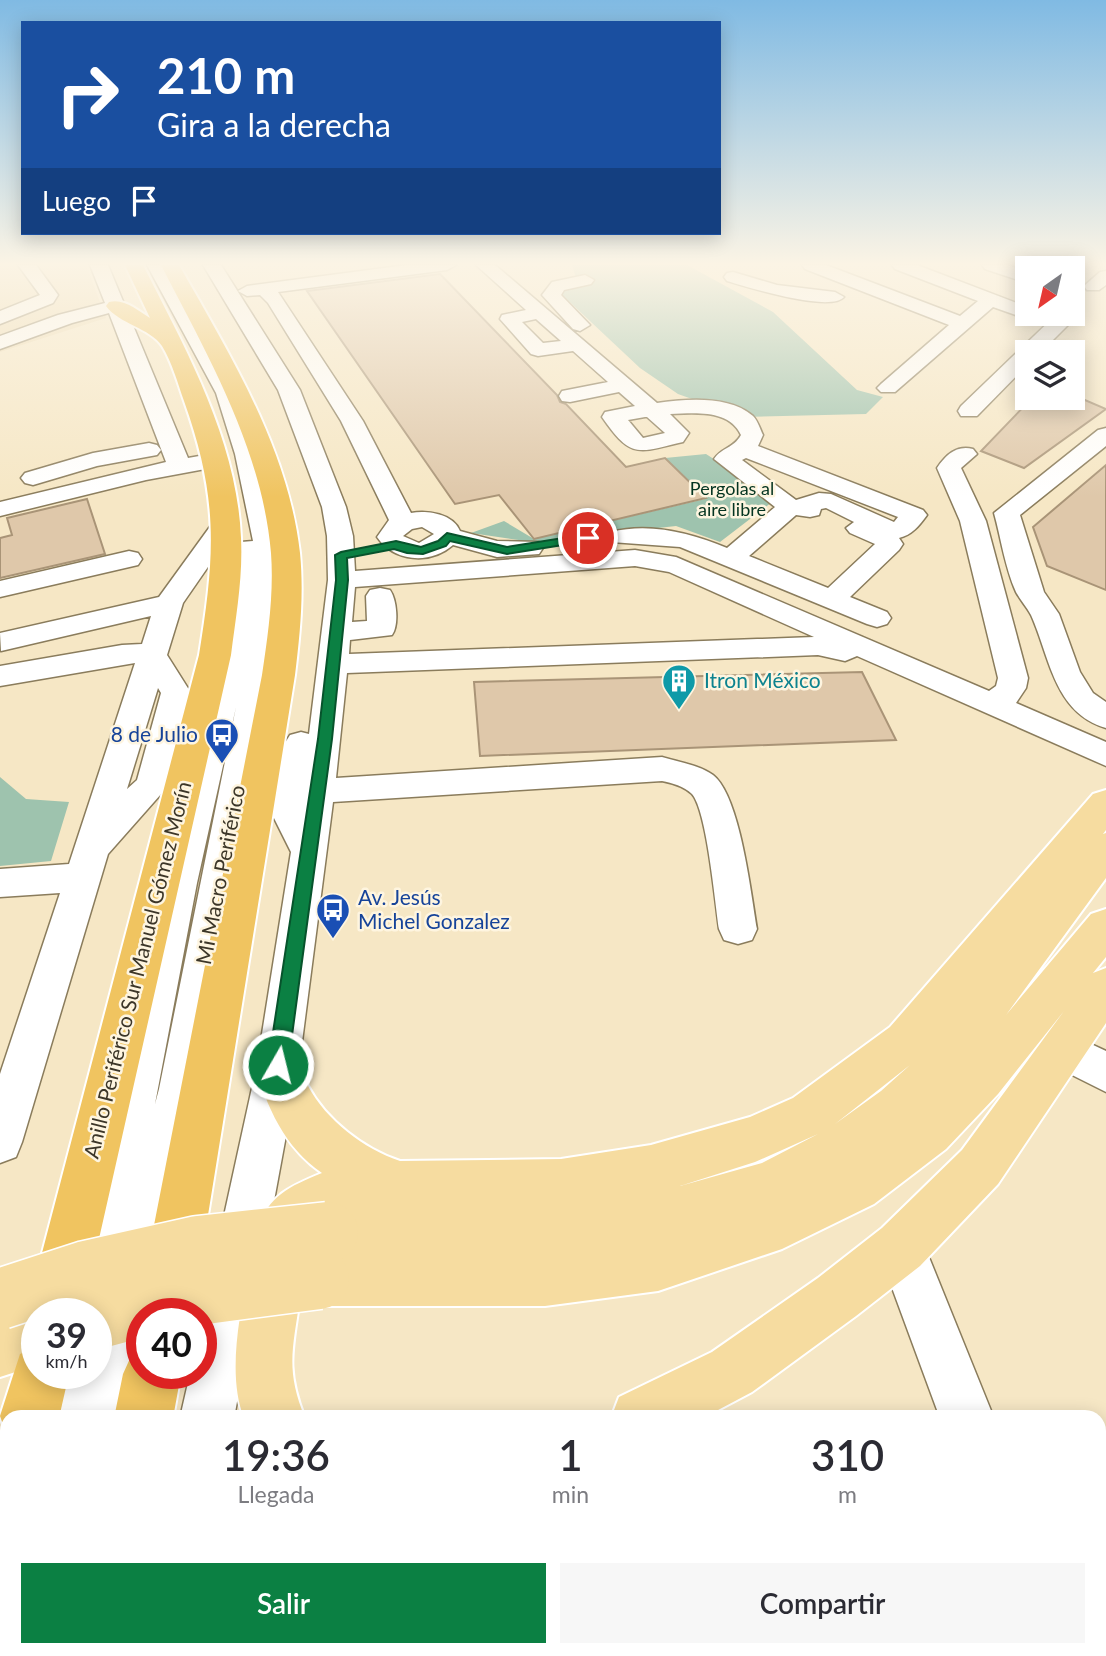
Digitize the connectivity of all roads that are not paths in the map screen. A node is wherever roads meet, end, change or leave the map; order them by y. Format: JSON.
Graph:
{"nodes":[{"id":1,"x":130,"y":342,"type":"edge"},
{"id":2,"x":172,"y":342,"type":"edge"},
{"id":3,"x":192,"y":342,"type":"edge"},
{"id":4,"x":198,"y":342,"type":"edge"},
{"id":5,"x":212,"y":342,"type":"edge"},
{"id":6,"x":262,"y":342,"type":"edge"},
{"id":7,"x":302,"y":342,"type":"edge"},
{"id":8,"x":531,"y":342,"type":"edge"},
{"id":9,"x":572,"y":342,"type":"edge"},
{"id":10,"x":588,"y":342,"type":"edge"},
{"id":11,"x":941,"y":342,"type":"edge"},
{"id":12,"x":575,"y":345,"type":"junction"},
{"id":13,"x":1015,"y":366,"type":"edge"},
{"id":14,"x":888,"y":388,"type":"dead end"},
{"id":15,"x":570,"y":396,"type":"dead end"},
{"id":16,"x":636,"y":397,"type":"junction"},
{"id":17,"x":601,"y":406,"type":"dead end"},
{"id":18,"x":680,"y":407,"type":"junction"},
{"id":19,"x":969,"y":411,"type":"dead end"},
{"id":20,"x":1106,"y":435,"type":"edge"},
{"id":21,"x":172,"y":448,"type":"junction"},
{"id":22,"x":746,"y":449,"type":"junction"},
{"id":23,"x":965,"y":454,"type":"dead end"},
{"id":24,"x":216,"y":460,"type":"junction"},
{"id":25,"x":0,"y":489,"type":"edge"},
{"id":26,"x":797,"y":507,"type":"junction"},
{"id":27,"x":0,"y":509,"type":"edge"},
{"id":28,"x":226,"y":522,"type":"junction"},
{"id":29,"x":398,"y":532,"type":"junction"},
{"id":30,"x":341,"y":557,"type":"junction"},
{"id":31,"x":731,"y":558,"type":"junction"},
{"id":32,"x":129,"y":559,"type":"dead end"},
{"id":33,"x":0,"y":589,"type":"edge"},
{"id":34,"x":1030,"y":592,"type":"junction"},
{"id":35,"x":380,"y":596,"type":"dead end"},
{"id":36,"x":832,"y":599,"type":"junction"},
{"id":37,"x":169,"y":603,"type":"junction"},
{"id":38,"x":877,"y":618,"type":"dead end"},
{"id":39,"x":337,"y":625,"type":"junction"},
{"id":40,"x":1,"y":642,"type":"edge"},
{"id":41,"x":151,"y":653,"type":"junction"},
{"id":42,"x":333,"y":664,"type":"junction"},
{"id":43,"x":0,"y":676,"type":"edge"},
{"id":44,"x":988,"y":704,"type":"junction"},
{"id":45,"x":1106,"y":718,"type":"edge"},
{"id":46,"x":1106,"y":737,"type":"edge"},
{"id":47,"x":1106,"y":755,"type":"edge"},
{"id":48,"x":1106,"y":770,"type":"edge"},
{"id":49,"x":318,"y":791,"type":"junction"},
{"id":50,"x":1106,"y":804,"type":"edge"},
{"id":51,"x":1106,"y":848,"type":"edge"},
{"id":52,"x":309,"y":853,"type":"junction"},
{"id":53,"x":86,"y":864,"type":"junction"},
{"id":54,"x":0,"y":883,"type":"edge"},
{"id":55,"x":1106,"y":926,"type":"edge"},
{"id":56,"x":738,"y":929,"type":"dead end"},
{"id":57,"x":1106,"y":987,"type":"edge"},
{"id":58,"x":1061,"y":1049,"type":"junction"},
{"id":59,"x":278,"y":1065,"type":"junction"},
{"id":60,"x":1106,"y":1073,"type":"edge"},
{"id":61,"x":0,"y":1142,"type":"edge"},
{"id":62,"x":401,"y":1186,"type":"junction"},
{"id":63,"x":901,"y":1247,"type":"junction"},
{"id":64,"x":324,"y":1256,"type":"junction"},
{"id":65,"x":58,"y":1298,"type":"edge"},
{"id":66,"x":99,"y":1298,"type":"edge"},
{"id":67,"x":166,"y":1298,"type":"edge"},
{"id":68,"x":0,"y":1299,"type":"edge"},
{"id":69,"x":112,"y":1315,"type":"edge"},
{"id":70,"x":21,"y":1342,"type":"edge"},
{"id":71,"x":0,"y":1349,"type":"edge"},
{"id":72,"x":36,"y":1389,"type":"edge"},
{"id":73,"x":85,"y":1389,"type":"edge"},
{"id":74,"x":149,"y":1389,"type":"edge"},
{"id":75,"x":31,"y":1410,"type":"edge"},
{"id":76,"x":81,"y":1410,"type":"edge"},
{"id":77,"x":108,"y":1410,"type":"edge"},
{"id":78,"x":145,"y":1410,"type":"edge"},
{"id":79,"x":208,"y":1410,"type":"edge"},
{"id":80,"x":271,"y":1410,"type":"edge"},
{"id":81,"x":656,"y":1410,"type":"edge"},
{"id":82,"x":964,"y":1410,"type":"edge"}],
"edges":[{"from":1,"to":21,"type":"street"},
{"from":2,"to":24,"type":"highway","name":"Anillo Periférico Sur Manuel Gómez Morín"},
{"from":3,"to":66,"type":"street","name":"Mi Macro Periférico"},
{"from":4,"to":77,"type":"street","name":"Mi Macro Periférico"},
{"from":5,"to":67,"type":"highway"},
{"from":6,"to":30,"type":"street"},
{"from":7,"to":29,"type":"street"},
{"from":8,"to":12,"type":"street"},
{"from":9,"to":12,"type":"street"},
{"from":10,"to":18,"type":"street"},
{"from":11,"to":14,"type":"street"},
{"from":12,"to":16,"type":"street"},
{"from":13,"to":19,"type":"street"},
{"from":15,"to":16,"type":"street"},
{"from":16,"to":17,"type":"street"},
{"from":16,"to":18,"type":"street"},
{"from":18,"to":22,"type":"street"},
{"from":20,"to":34,"type":"street"},
{"from":21,"to":24,"type":"street"},
{"from":21,"to":25,"type":"street"},
{"from":21,"to":27,"type":"street"},
{"from":22,"to":26,"type":"street"},
{"from":22,"to":26,"type":"street"},
{"from":23,"to":44,"type":"street"},
{"from":24,"to":28,"type":"highway","name":"Anillo Periférico Sur Manuel Gómez Morín"},
{"from":26,"to":31,"type":"street"},
{"from":26,"to":36,"type":"street"},
{"from":28,"to":37,"type":"street"},
{"from":28,"to":65,"type":"highway","name":"Anillo Periférico Sur Manuel Gómez Morín"},
{"from":29,"to":30,"type":"street"},
{"from":29,"to":31,"type":"street"},
{"from":30,"to":39,"type":"street"},
{"from":30,"to":44,"type":"street"},
{"from":31,"to":36,"type":"street"},
{"from":32,"to":33,"type":"street"},
{"from":34,"to":45,"type":"street"},
{"from":34,"to":46,"type":"street"},
{"from":35,"to":39,"type":"street"},
{"from":36,"to":38,"type":"street"},
{"from":37,"to":40,"type":"street"},
{"from":37,"to":41,"type":"street"},
{"from":39,"to":42,"type":"street"},
{"from":39,"to":52,"type":"street"},
{"from":41,"to":43,"type":"street"},
{"from":41,"to":53,"type":"street"},
{"from":42,"to":48,"type":"street"},
{"from":42,"to":49,"type":"street"},
{"from":44,"to":47,"type":"street"},
{"from":49,"to":52,"type":"street"},
{"from":49,"to":56,"type":"street"},
{"from":50,"to":62,"type":"main road"},
{"from":51,"to":64,"type":"main road"},
{"from":52,"to":59,"type":"street"},
{"from":53,"to":54,"type":"street"},
{"from":53,"to":61,"type":"street"},
{"from":55,"to":64,"type":"main road"},
{"from":57,"to":58,"type":"main road"},
{"from":58,"to":60,"type":"street"},
{"from":58,"to":63,"type":"main road"},
{"from":59,"to":62,"type":"main road"},
{"from":59,"to":79,"type":"street"},
{"from":62,"to":80,"type":"main road"},
{"from":63,"to":81,"type":"main road"},
{"from":63,"to":82,"type":"street"},
{"from":64,"to":68,"type":"main road","bridge":true},
{"from":64,"to":69,"type":"main road","bridge":true},
{"from":70,"to":71,"type":"main road"},
{"from":72,"to":75,"type":"highway"},
{"from":73,"to":76,"type":"street"},
{"from":74,"to":78,"type":"highway"}]}
